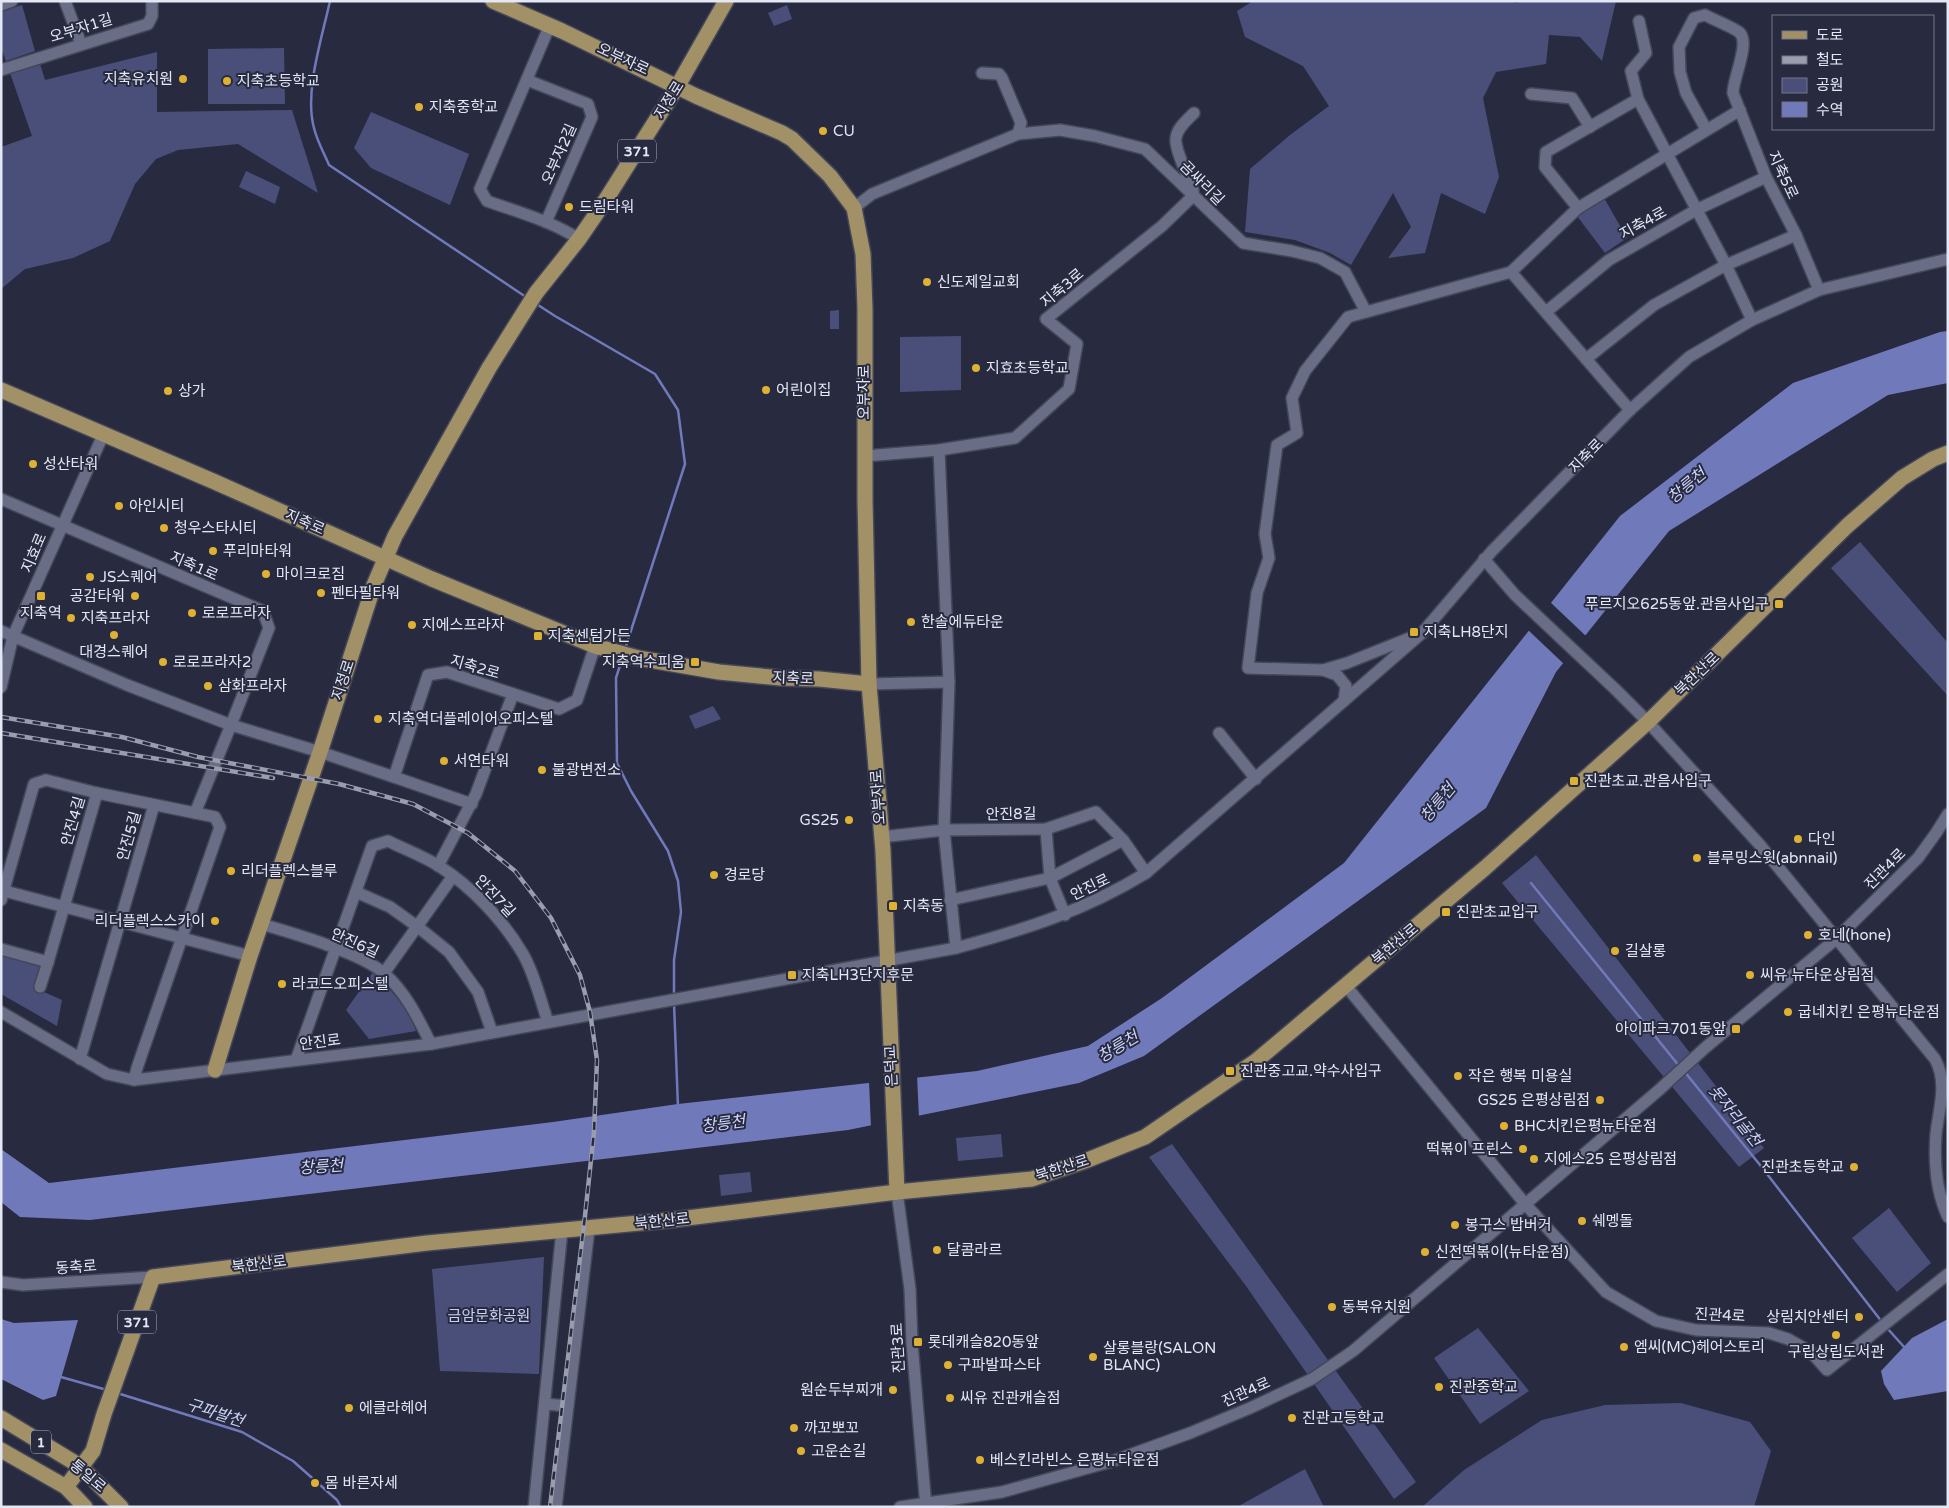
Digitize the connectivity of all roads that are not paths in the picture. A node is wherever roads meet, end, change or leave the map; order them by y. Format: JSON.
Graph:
{"nodes":[{"id":1,"x":12,"y":1,"type":"edge"},
{"id":2,"x":65,"y":1,"type":"edge"},
{"id":3,"x":152,"y":1,"type":"edge"},
{"id":4,"x":493,"y":1,"type":"edge"},
{"id":5,"x":726,"y":1,"type":"edge"},
{"id":6,"x":1,"y":5,"type":"edge"},
{"id":7,"x":1639,"y":21,"type":"dead end"},
{"id":8,"x":550,"y":25,"type":"junction"},
{"id":9,"x":81,"y":44,"type":"junction"},
{"id":10,"x":1,"y":70,"type":"edge"},
{"id":11,"x":982,"y":73,"type":"dead end"},
{"id":12,"x":527,"y":80,"type":"junction"},
{"id":13,"x":677,"y":87,"type":"junction"},
{"id":14,"x":1531,"y":94,"type":"dead end"},
{"id":15,"x":1638,"y":99,"type":"junction"},
{"id":16,"x":1740,"y":110,"type":"junction"},
{"id":17,"x":1194,"y":113,"type":"dead end"},
{"id":18,"x":1590,"y":127,"type":"junction"},
{"id":19,"x":1706,"y":129,"type":"junction"},
{"id":20,"x":1018,"y":134,"type":"junction"},
{"id":21,"x":1667,"y":154,"type":"junction"},
{"id":22,"x":1766,"y":177,"type":"junction"},
{"id":23,"x":1192,"y":196,"type":"junction"},
{"id":24,"x":854,"y":208,"type":"junction"},
{"id":25,"x":1578,"y":208,"type":"junction"},
{"id":26,"x":1696,"y":210,"type":"junction"},
{"id":27,"x":546,"y":222,"type":"junction"},
{"id":28,"x":1796,"y":235,"type":"junction"},
{"id":29,"x":579,"y":239,"type":"junction"},
{"id":30,"x":1948,"y":259,"type":"edge"},
{"id":31,"x":1726,"y":265,"type":"junction"},
{"id":32,"x":1511,"y":272,"type":"junction"},
{"id":33,"x":1819,"y":290,"type":"junction"},
{"id":34,"x":1366,"y":312,"type":"junction"},
{"id":35,"x":1546,"y":312,"type":"junction"},
{"id":36,"x":1752,"y":320,"type":"junction"},
{"id":37,"x":1586,"y":359,"type":"junction"},
{"id":38,"x":1,"y":390,"type":"edge"},
{"id":39,"x":1630,"y":410,"type":"junction"},
{"id":40,"x":104,"y":434,"type":"junction"},
{"id":41,"x":939,"y":450,"type":"junction"},
{"id":42,"x":1948,"y":453,"type":"edge"},
{"id":43,"x":865,"y":456,"type":"junction"},
{"id":44,"x":1,"y":499,"type":"edge"},
{"id":45,"x":62,"y":525,"type":"junction"},
{"id":46,"x":386,"y":558,"type":"junction"},
{"id":47,"x":1484,"y":559,"type":"junction"},
{"id":48,"x":1,"y":631,"type":"edge"},
{"id":49,"x":1422,"y":633,"type":"junction"},
{"id":50,"x":13,"y":636,"type":"junction"},
{"id":51,"x":595,"y":646,"type":"junction"},
{"id":52,"x":1323,"y":670,"type":"junction"},
{"id":53,"x":949,"y":682,"type":"junction"},
{"id":54,"x":869,"y":684,"type":"junction"},
{"id":55,"x":1,"y":687,"type":"edge"},
{"id":56,"x":513,"y":694,"type":"junction"},
{"id":57,"x":1344,"y":701,"type":"junction"},
{"id":58,"x":1648,"y":722,"type":"junction"},
{"id":59,"x":231,"y":725,"type":"junction"},
{"id":60,"x":1219,"y":733,"type":"dead end"},
{"id":61,"x":320,"y":752,"type":"junction"},
{"id":62,"x":394,"y":777,"type":"junction"},
{"id":63,"x":1256,"y":779,"type":"junction"},
{"id":64,"x":97,"y":793,"type":"junction"},
{"id":65,"x":472,"y":804,"type":"junction"},
{"id":66,"x":154,"y":805,"type":"junction"},
{"id":67,"x":195,"y":813,"type":"junction"},
{"id":68,"x":1948,"y":814,"type":"edge"},
{"id":69,"x":1046,"y":829,"type":"junction"},
{"id":70,"x":944,"y":830,"type":"junction"},
{"id":71,"x":881,"y":837,"type":"junction"},
{"id":72,"x":1123,"y":840,"type":"junction"},
{"id":73,"x":438,"y":866,"type":"junction"},
{"id":74,"x":1146,"y":873,"type":"junction"},
{"id":75,"x":453,"y":876,"type":"junction"},
{"id":76,"x":1050,"y":878,"type":"junction"},
{"id":77,"x":356,"y":892,"type":"junction"},
{"id":78,"x":2,"y":894,"type":"edge"},
{"id":79,"x":950,"y":900,"type":"junction"},
{"id":80,"x":64,"y":907,"type":"junction"},
{"id":81,"x":1065,"y":915,"type":"junction"},
{"id":82,"x":120,"y":922,"type":"junction"},
{"id":83,"x":261,"y":924,"type":"junction"},
{"id":84,"x":418,"y":926,"type":"junction"},
{"id":85,"x":182,"y":938,"type":"junction"},
{"id":86,"x":1836,"y":939,"type":"junction"},
{"id":87,"x":956,"y":948,"type":"junction"},
{"id":88,"x":1,"y":949,"type":"edge"},
{"id":89,"x":336,"y":949,"type":"junction"},
{"id":90,"x":250,"y":956,"type":"junction"},
{"id":91,"x":886,"y":961,"type":"junction"},
{"id":92,"x":48,"y":962,"type":"junction"},
{"id":93,"x":384,"y":972,"type":"junction"},
{"id":94,"x":1346,"y":986,"type":"junction"},
{"id":95,"x":40,"y":987,"type":"dead end"},
{"id":96,"x":888,"y":1000,"type":"joint"},
{"id":97,"x":1,"y":1012,"type":"edge"},
{"id":98,"x":548,"y":1022,"type":"junction"},
{"id":99,"x":492,"y":1032,"type":"junction"},
{"id":100,"x":431,"y":1044,"type":"junction"},
{"id":101,"x":80,"y":1059,"type":"junction"},
{"id":102,"x":296,"y":1060,"type":"junction"},
{"id":103,"x":215,"y":1070,"type":"junction"},
{"id":104,"x":134,"y":1080,"type":"junction"},
{"id":105,"x":897,"y":1192,"type":"junction"},
{"id":106,"x":1526,"y":1205,"type":"junction"},
{"id":107,"x":1948,"y":1217,"type":"edge"},
{"id":108,"x":589,"y":1229,"type":"junction"},
{"id":109,"x":562,"y":1230,"type":"junction"},
{"id":110,"x":1948,"y":1274,"type":"edge"},
{"id":111,"x":153,"y":1277,"type":"junction"},
{"id":112,"x":1,"y":1282,"type":"edge"},
{"id":113,"x":545,"y":1404,"type":"junction"},
{"id":114,"x":568,"y":1406,"type":"junction"},
{"id":115,"x":1,"y":1418,"type":"edge"},
{"id":116,"x":1,"y":1450,"type":"edge"},
{"id":117,"x":80,"y":1466,"type":"junction"},
{"id":118,"x":66,"y":1487,"type":"junction"},
{"id":119,"x":926,"y":1505,"type":"edge"},
{"id":120,"x":85,"y":1507,"type":"edge"},
{"id":121,"x":121,"y":1507,"type":"edge"},
{"id":122,"x":534,"y":1507,"type":"edge"},
{"id":123,"x":556,"y":1507,"type":"edge"},
{"id":124,"x":900,"y":1507,"type":"edge"}],
"edges":[{"from":1,"to":6,"type":"street"},
{"from":2,"to":9,"type":"street"},
{"from":3,"to":9,"type":"street","name":"오부자1길"},
{"from":4,"to":8,"type":"main road","name":"오부자로"},
{"from":5,"to":13,"type":"main road","name":"지정로","number":"371"},
{"from":7,"to":15,"type":"street"},
{"from":8,"to":12,"type":"street"},
{"from":8,"to":13,"type":"main road","name":"오부자로"},
{"from":9,"to":10,"type":"street","name":"오부자1길"},
{"from":11,"to":20,"type":"street"},
{"from":12,"to":27,"type":"street","name":"오부자2길"},
{"from":12,"to":27,"type":"street"},
{"from":13,"to":24,"type":"main road","name":"오부자로"},
{"from":13,"to":29,"type":"main road","name":"지정로","number":"371"},
{"from":14,"to":18,"type":"street"},
{"from":15,"to":18,"type":"street"},
{"from":15,"to":21,"type":"street"},
{"from":16,"to":19,"type":"street"},
{"from":16,"to":19,"type":"street","name":"지축5로"},
{"from":16,"to":22,"type":"street","name":"지축5로"},
{"from":17,"to":23,"type":"street"},
{"from":18,"to":25,"type":"street"},
{"from":19,"to":21,"type":"street"},
{"from":20,"to":23,"type":"street","name":"곰싸리길"},
{"from":20,"to":24,"type":"street","name":"곰싸리길"},
{"from":21,"to":25,"type":"street"},
{"from":21,"to":26,"type":"street"},
{"from":22,"to":26,"type":"street","name":"지축4로"},
{"from":22,"to":28,"type":"street","name":"지축5로"},
{"from":23,"to":34,"type":"street","name":"곰싸리길"},
{"from":23,"to":41,"type":"street","name":"지축3로"},
{"from":24,"to":43,"type":"main road","name":"오부자로"},
{"from":25,"to":32,"type":"street"},
{"from":26,"to":31,"type":"street"},
{"from":26,"to":35,"type":"street","name":"지축4로"},
{"from":27,"to":29,"type":"street"},
{"from":28,"to":31,"type":"street"},
{"from":28,"to":33,"type":"street","name":"지축5로"},
{"from":29,"to":46,"type":"main road","name":"지정로","number":"371"},
{"from":30,"to":33,"type":"street","name":"지축로"},
{"from":31,"to":36,"type":"street"},
{"from":31,"to":37,"type":"street"},
{"from":32,"to":34,"type":"street"},
{"from":32,"to":35,"type":"street"},
{"from":33,"to":36,"type":"street","name":"지축로"},
{"from":34,"to":52,"type":"street","name":"지축로"},
{"from":35,"to":37,"type":"street"},
{"from":36,"to":39,"type":"street","name":"지축로"},
{"from":37,"to":39,"type":"street"},
{"from":38,"to":40,"type":"main road","name":"지축로"},
{"from":39,"to":47,"type":"street","name":"지축로"},
{"from":40,"to":45,"type":"street","name":"지효로"},
{"from":40,"to":46,"type":"main road","name":"지축로"},
{"from":41,"to":43,"type":"street","name":"지축3로"},
{"from":41,"to":53,"type":"street"},
{"from":42,"to":58,"type":"main road","name":"북한산로"},
{"from":43,"to":54,"type":"main road","name":"오부자로"},
{"from":44,"to":45,"type":"street","name":"지축1로"},
{"from":45,"to":50,"type":"street","name":"지효로"},
{"from":45,"to":59,"type":"street","name":"지축1로"},
{"from":46,"to":51,"type":"main road","name":"지축로"},
{"from":46,"to":61,"type":"main road","name":"지정로"},
{"from":47,"to":49,"type":"street","name":"지축로"},
{"from":47,"to":58,"type":"street"},
{"from":48,"to":50,"type":"street"},
{"from":49,"to":52,"type":"street","name":"지축로"},
{"from":49,"to":57,"type":"street","name":"안진로"},
{"from":50,"to":55,"type":"street","name":"지효로"},
{"from":50,"to":59,"type":"street"},
{"from":51,"to":54,"type":"main road","name":"지축로"},
{"from":51,"to":56,"type":"street","name":"지축2로"},
{"from":52,"to":57,"type":"street"},
{"from":53,"to":54,"type":"street","name":"지축로"},
{"from":53,"to":70,"type":"street"},
{"from":54,"to":71,"type":"main road","name":"오부자로"},
{"from":56,"to":62,"type":"street","name":"지축2로"},
{"from":56,"to":65,"type":"street"},
{"from":57,"to":63,"type":"street","name":"안진로"},
{"from":58,"to":86,"type":"street"},
{"from":58,"to":94,"type":"main road","name":"북한산로"},
{"from":59,"to":61,"type":"street"},
{"from":59,"to":67,"type":"street","name":"지축1로"},
{"from":60,"to":63,"type":"street"},
{"from":61,"to":62,"type":"street"},
{"from":61,"to":83,"type":"main road","name":"지정로"},
{"from":62,"to":65,"type":"street"},
{"from":63,"to":74,"type":"street","name":"안진로"},
{"from":64,"to":66,"type":"street"},
{"from":64,"to":78,"type":"street","name":"안진4길"},
{"from":64,"to":80,"type":"street","name":"안진4길"},
{"from":65,"to":73,"type":"street"},
{"from":66,"to":67,"type":"street","name":"안진5길"},
{"from":66,"to":82,"type":"street","name":"안진5길"},
{"from":67,"to":85,"type":"street","name":"안진5길"},
{"from":68,"to":86,"type":"street","name":"진관4로"},
{"from":69,"to":70,"type":"street","name":"안진8길"},
{"from":69,"to":72,"type":"street","name":"안진8길"},
{"from":69,"to":76,"type":"street"},
{"from":70,"to":71,"type":"street","name":"안진8길"},
{"from":70,"to":79,"type":"street"},
{"from":71,"to":91,"type":"main road","name":"오부자로"},
{"from":72,"to":74,"type":"street","name":"안진8길"},
{"from":72,"to":76,"type":"street"},
{"from":73,"to":75,"type":"street","name":"안진7길"},
{"from":73,"to":77,"type":"street","name":"안진7길"},
{"from":74,"to":81,"type":"street","name":"안진로"},
{"from":75,"to":84,"type":"street"},
{"from":75,"to":98,"type":"street","name":"안진7길"},
{"from":76,"to":79,"type":"street"},
{"from":76,"to":81,"type":"street"},
{"from":77,"to":84,"type":"street"},
{"from":77,"to":89,"type":"street"},
{"from":78,"to":80,"type":"street"},
{"from":79,"to":87,"type":"street"},
{"from":80,"to":82,"type":"street"},
{"from":80,"to":92,"type":"street","name":"안진4길"},
{"from":81,"to":87,"type":"street","name":"안진로"},
{"from":82,"to":85,"type":"street"},
{"from":82,"to":101,"type":"street","name":"안진5길"},
{"from":83,"to":89,"type":"street","name":"안진6길"},
{"from":83,"to":90,"type":"main road","name":"지정로"},
{"from":84,"to":93,"type":"street"},
{"from":84,"to":99,"type":"street"},
{"from":85,"to":90,"type":"street"},
{"from":85,"to":104,"type":"street","name":"안진5길"},
{"from":86,"to":106,"type":"street","name":"진관4로"},
{"from":86,"to":107,"type":"street"},
{"from":87,"to":91,"type":"street","name":"안진로"},
{"from":88,"to":92,"type":"street"},
{"from":89,"to":93,"type":"street","name":"안진6길"},
{"from":89,"to":102,"type":"street"},
{"from":90,"to":103,"type":"main road","name":"지정로"},
{"from":91,"to":96,"type":"main road","name":"오부자로"},
{"from":91,"to":98,"type":"street","name":"안진로"},
{"from":92,"to":95,"type":"street","name":"안진4길"},
{"from":93,"to":100,"type":"street","name":"안진6길"},
{"from":94,"to":105,"type":"main road","name":"북한산로"},
{"from":94,"to":106,"type":"street"},
{"from":96,"to":105,"type":"main road","name":"은덕교"},
{"from":97,"to":101,"type":"street","name":"안진로"},
{"from":98,"to":99,"type":"street","name":"안진로"},
{"from":99,"to":100,"type":"street","name":"안진로"},
{"from":100,"to":102,"type":"street","name":"안진로"},
{"from":101,"to":104,"type":"street","name":"안진로"},
{"from":102,"to":103,"type":"street","name":"안진로"},
{"from":103,"to":104,"type":"street","name":"안진로"},
{"from":105,"to":108,"type":"main road","name":"북한산로"},
{"from":105,"to":119,"type":"street","name":"진관3로"},
{"from":106,"to":110,"type":"street","name":"진관4로"},
{"from":106,"to":119,"type":"street","name":"진관4로"},
{"from":108,"to":109,"type":"main road","name":"북한산로"},
{"from":108,"to":114,"type":"street"},
{"from":109,"to":111,"type":"main road","name":"북한산로"},
{"from":109,"to":113,"type":"street"},
{"from":111,"to":112,"type":"street","name":"동축로"},
{"from":111,"to":117,"type":"main road","number":"371"},
{"from":113,"to":114,"type":"street"},
{"from":113,"to":122,"type":"street"},
{"from":114,"to":123,"type":"street"},
{"from":115,"to":117,"type":"main road","name":"통일로","number":"1"},
{"from":116,"to":118,"type":"main road","name":"통일로","number":"1"},
{"from":117,"to":118,"type":"main road","number":"371"},
{"from":117,"to":121,"type":"main road","name":"통일로","number":"1"},
{"from":118,"to":120,"type":"main road","name":"통일로","number":"1"},
{"from":119,"to":124,"type":"street"}]}
